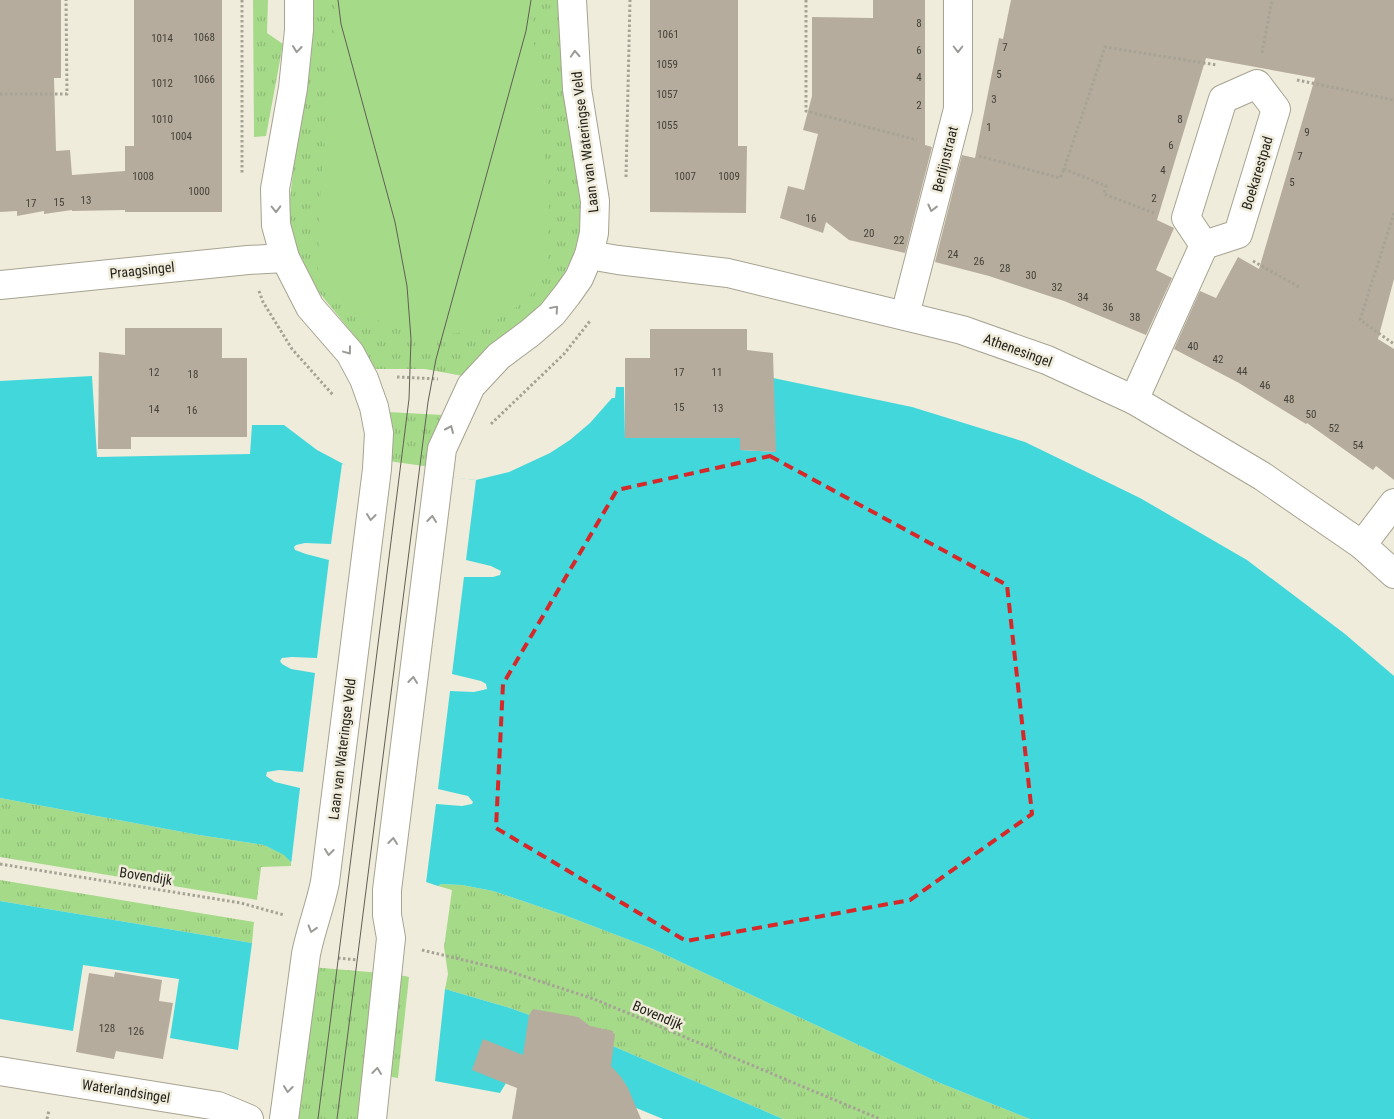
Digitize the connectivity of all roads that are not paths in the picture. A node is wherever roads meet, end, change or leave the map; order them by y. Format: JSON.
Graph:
{"nodes":[{"id":1,"x":299,"y":0,"type":"edge"},
{"id":2,"x":572,"y":0,"type":"edge"},
{"id":3,"x":958,"y":0,"type":"edge"},
{"id":4,"x":1205,"y":238,"type":"junction"},
{"id":5,"x":589,"y":255,"type":"junction"},
{"id":6,"x":285,"y":258,"type":"junction"},
{"id":7,"x":0,"y":285,"type":"edge"},
{"id":8,"x":905,"y":315,"type":"junction"},
{"id":9,"x":1134,"y":400,"type":"junction"},
{"id":10,"x":1394,"y":503,"type":"edge"},
{"id":11,"x":1362,"y":544,"type":"junction"},
{"id":12,"x":1394,"y":574,"type":"edge"},
{"id":13,"x":0,"y":1071,"type":"edge"},
{"id":14,"x":217,"y":1113,"type":"edge"},
{"id":15,"x":249,"y":1119,"type":"edge"},
{"id":16,"x":284,"y":1119,"type":"edge"},
{"id":17,"x":372,"y":1119,"type":"edge"}],
"edges":[{"from":1,"to":6,"type":"street","name":"Laan van Wateringse Veld","one_way":true},
{"from":5,"to":2,"type":"street","name":"Laan van Wateringse Veld","one_way":true},
{"from":3,"to":8,"type":"street","name":"Berlijnstraat","one_way":true},
{"from":4,"to":4,"type":"street","name":"Boekarestpad"},
{"from":4,"to":9,"type":"street"},
{"from":5,"to":8,"type":"street","name":"Athenesingel"},
{"from":17,"to":5,"type":"street","name":"Laan van Wateringse Veld","one_way":true},
{"from":6,"to":7,"type":"street","name":"Praagsingel"},
{"from":6,"to":16,"type":"street","name":"Laan van Wateringse Veld","one_way":true},
{"from":8,"to":9,"type":"street","name":"Athenesingel"},
{"from":9,"to":11,"type":"street","name":"Athenesingel"},
{"from":10,"to":11,"type":"street"},
{"from":11,"to":12,"type":"street","name":"Athenesingel"},
{"from":13,"to":14,"type":"street","name":"Waterlandsingel"},
{"from":14,"to":15,"type":"street","name":"Waterlandsingel"}]}
